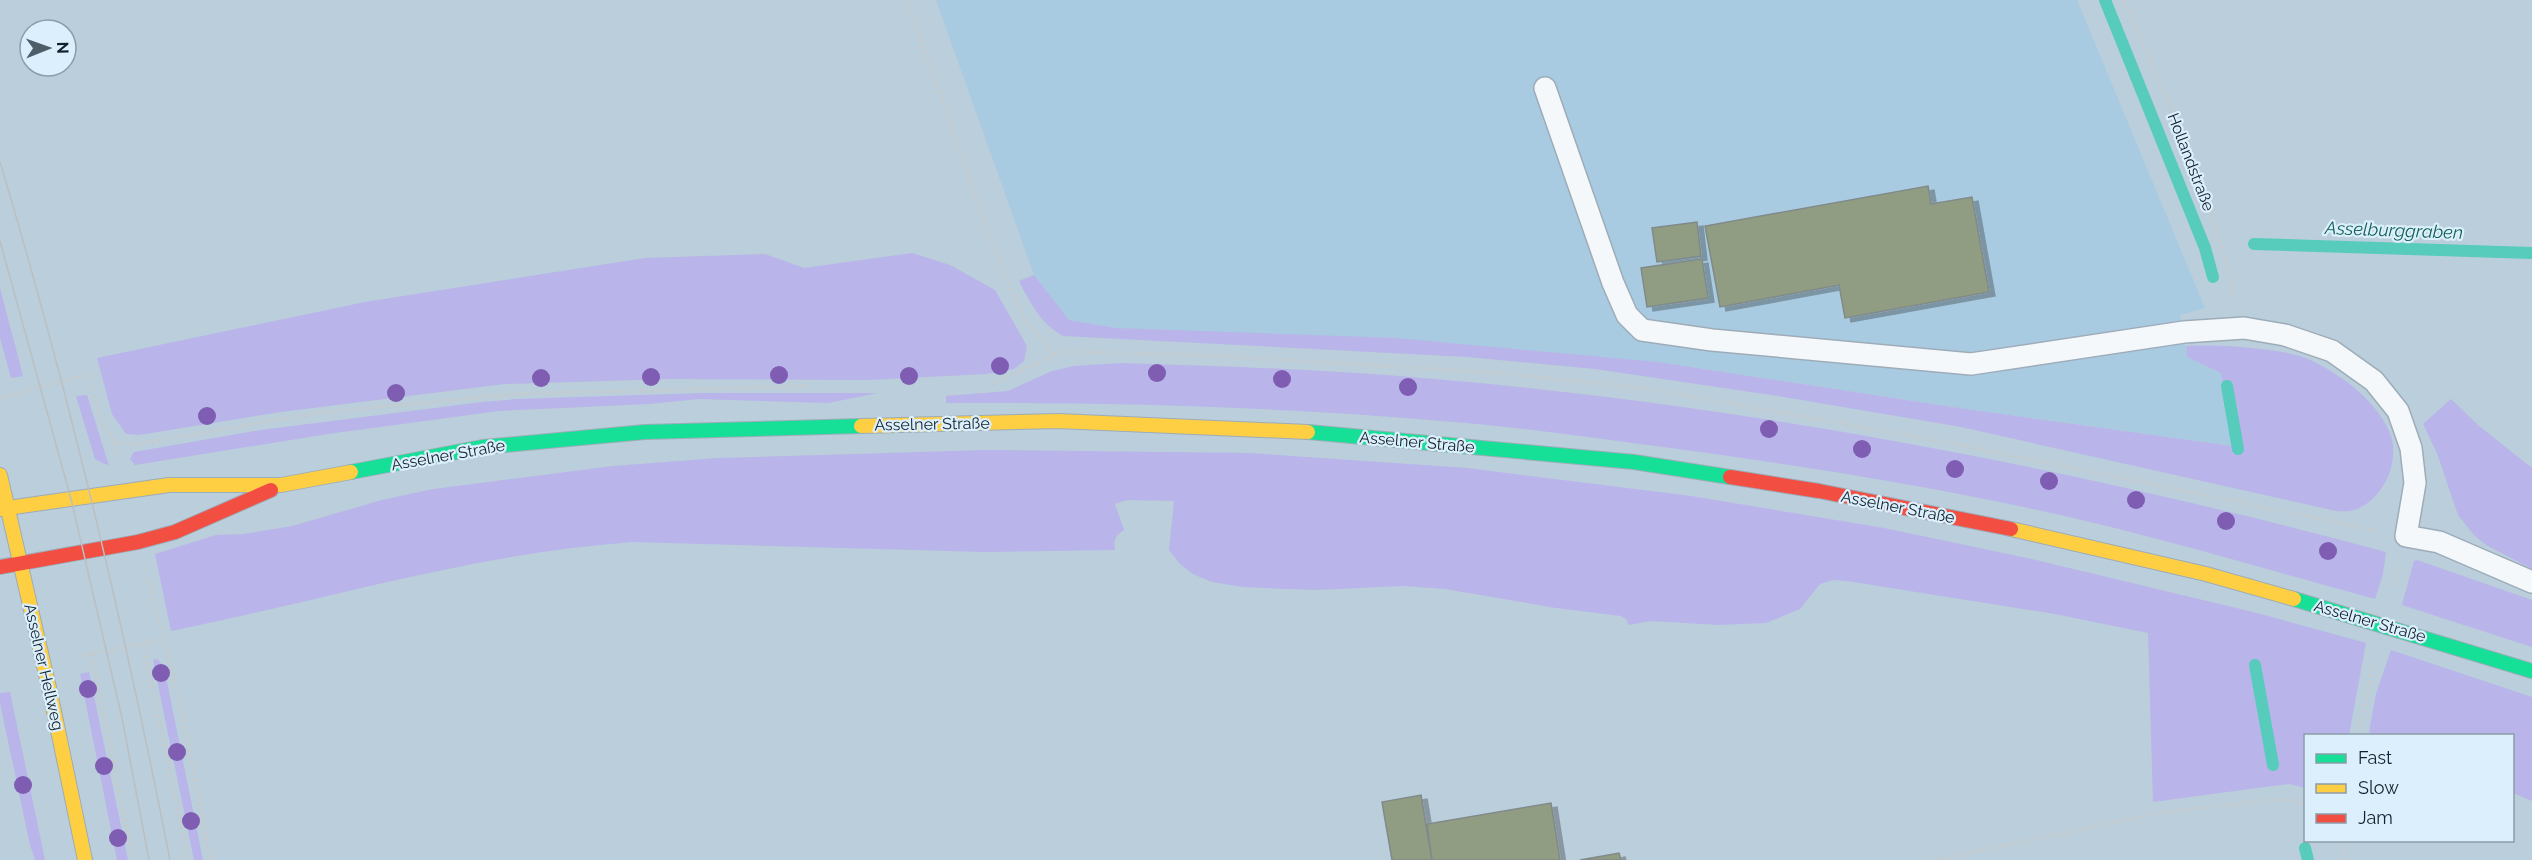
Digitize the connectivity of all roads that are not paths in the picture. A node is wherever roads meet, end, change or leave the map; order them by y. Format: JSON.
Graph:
{"nodes":[{"id":1,"x":1545,"y":88,"type":"dead end"},
{"id":2,"x":0,"y":475,"type":"edge"},
{"id":3,"x":281,"y":485,"type":"junction"},
{"id":4,"x":4,"y":509,"type":"edge"},
{"id":5,"x":21,"y":563,"type":"junction"},
{"id":6,"x":0,"y":567,"type":"edge"},
{"id":7,"x":2532,"y":582,"type":"edge"},
{"id":8,"x":2532,"y":671,"type":"edge"},
{"id":9,"x":85,"y":860,"type":"edge"}],
"edges":[{"from":1,"to":7,"type":"lane"},
{"from":2,"to":4,"type":"main road","name":"Asselner Hellweg"},
{"from":3,"to":4,"type":"main road","name":"Asselner Straße"},
{"from":3,"to":5,"type":"main road","name":"Asselner Straße"},
{"from":3,"to":8,"type":"main road","name":"Asselner Straße"},
{"from":4,"to":5,"type":"main road","name":"Asselner Hellweg"},
{"from":5,"to":6,"type":"main road","name":"Asselner Straße"},
{"from":5,"to":9,"type":"main road","name":"Asselner Hellweg"}]}
